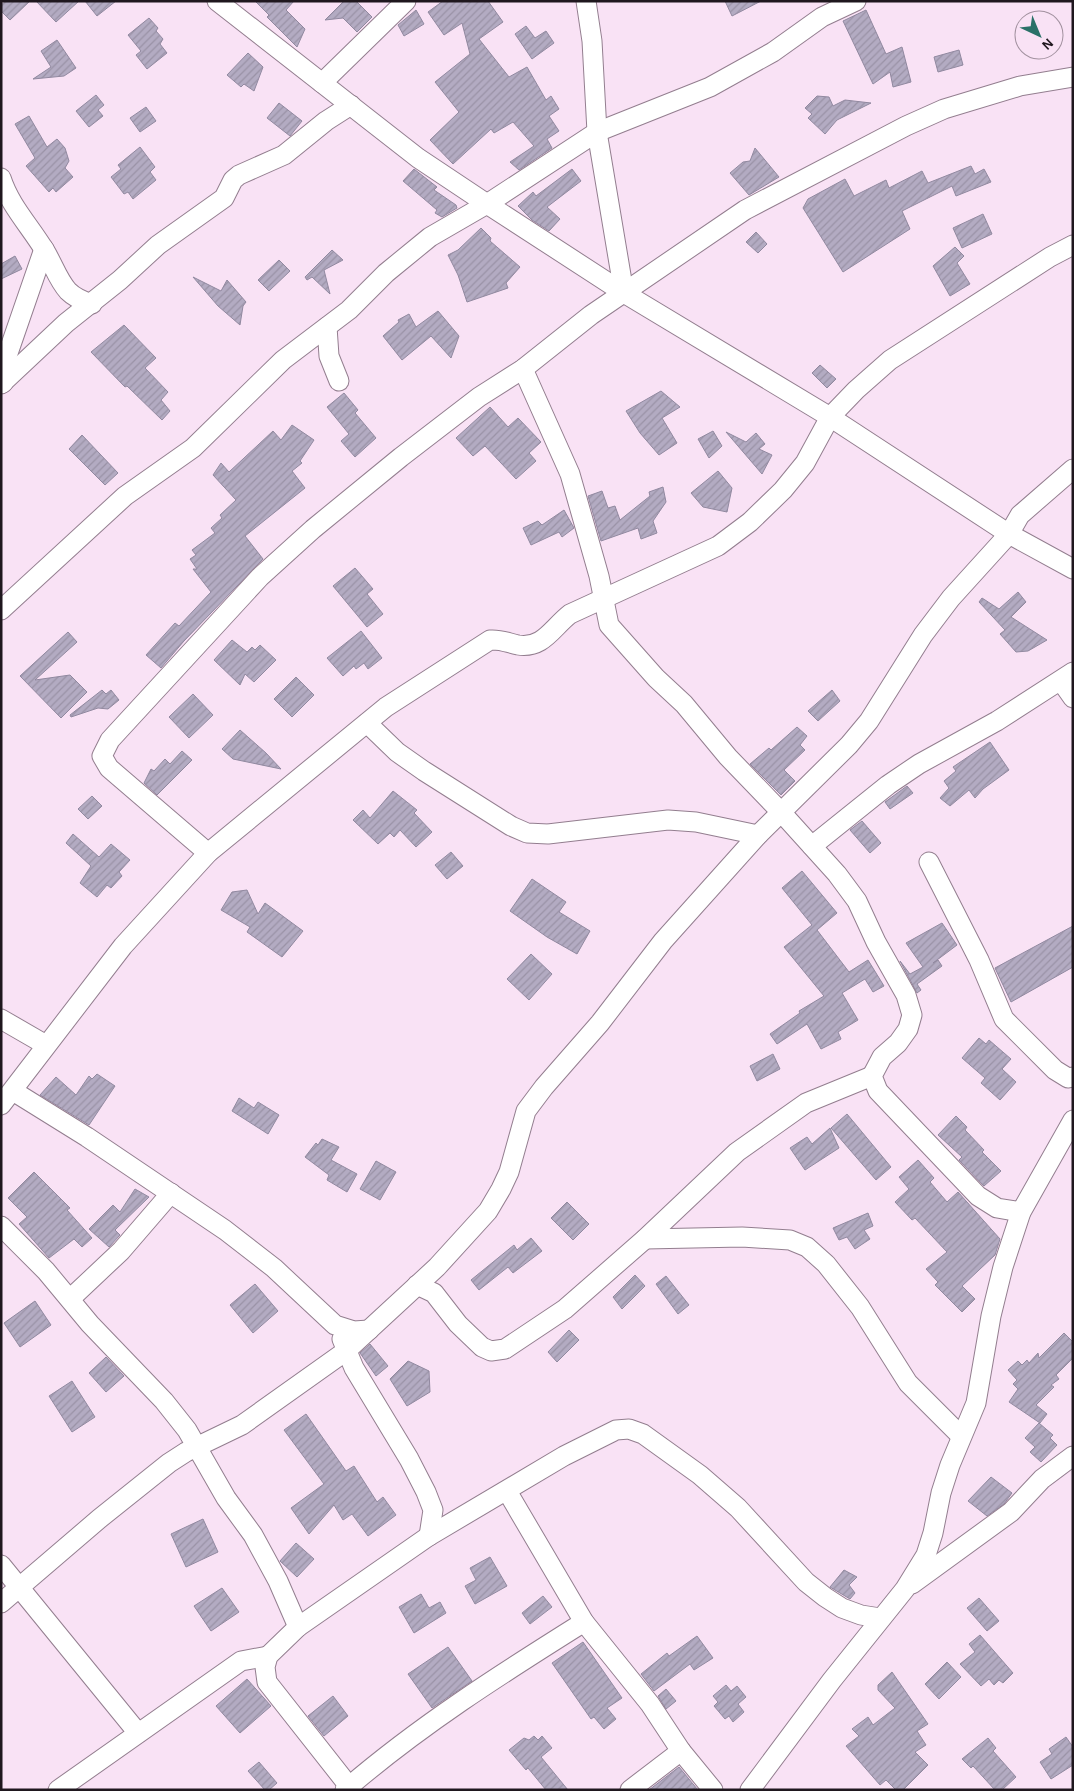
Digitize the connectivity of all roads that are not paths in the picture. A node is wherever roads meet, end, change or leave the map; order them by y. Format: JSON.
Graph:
{"nodes":[{"id":1,"x":217,"y":1,"type":"edge"},
{"id":2,"x":406,"y":1,"type":"edge"},
{"id":3,"x":586,"y":1,"type":"edge"},
{"id":4,"x":856,"y":1,"type":"edge"},
{"id":5,"x":1073,"y":77,"type":"edge"},
{"id":6,"x":322,"y":83,"type":"junction"},
{"id":7,"x":351,"y":105,"type":"junction"},
{"id":8,"x":597,"y":132,"type":"junction"},
{"id":9,"x":2,"y":186,"type":"edge"},
{"id":10,"x":487,"y":204,"type":"junction"},
{"id":11,"x":1073,"y":245,"type":"edge"},
{"id":12,"x":44,"y":249,"type":"junction"},
{"id":13,"x":624,"y":293,"type":"junction"},
{"id":14,"x":92,"y":304,"type":"junction"},
{"id":15,"x":327,"y":328,"type":"junction"},
{"id":16,"x":523,"y":369,"type":"junction"},
{"id":17,"x":339,"y":381,"type":"dead end"},
{"id":18,"x":2,"y":384,"type":"edge"},
{"id":19,"x":830,"y":418,"type":"junction"},
{"id":20,"x":1073,"y":468,"type":"edge"},
{"id":21,"x":1009,"y":534,"type":"junction"},
{"id":22,"x":1073,"y":569,"type":"edge"},
{"id":23,"x":604,"y":600,"type":"junction"},
{"id":24,"x":1,"y":610,"type":"edge"},
{"id":25,"x":1067,"y":676,"type":"edge"},
{"id":26,"x":1073,"y":698,"type":"edge"},
{"id":27,"x":367,"y":723,"type":"junction"},
{"id":28,"x":782,"y":812,"type":"junction"},
{"id":29,"x":758,"y":835,"type":"junction"},
{"id":30,"x":812,"y":846,"type":"junction"},
{"id":31,"x":208,"y":853,"type":"junction"},
{"id":32,"x":929,"y":862,"type":"dead end"},
{"id":33,"x":1,"y":1019,"type":"edge"},
{"id":34,"x":46,"y":1045,"type":"junction"},
{"id":35,"x":872,"y":1076,"type":"junction"},
{"id":36,"x":1073,"y":1077,"type":"edge"},
{"id":37,"x":7,"y":1098,"type":"edge"},
{"id":38,"x":1073,"y":1120,"type":"edge"},
{"id":39,"x":171,"y":1193,"type":"junction"},
{"id":40,"x":1021,"y":1212,"type":"junction"},
{"id":41,"x":1,"y":1226,"type":"edge"},
{"id":42,"x":644,"y":1239,"type":"junction"},
{"id":43,"x":418,"y":1285,"type":"junction"},
{"id":44,"x":70,"y":1299,"type":"junction"},
{"id":45,"x":335,"y":1325,"type":"junction"},
{"id":46,"x":369,"y":1330,"type":"junction"},
{"id":47,"x":346,"y":1351,"type":"junction"},
{"id":48,"x":961,"y":1436,"type":"junction"},
{"id":49,"x":199,"y":1448,"type":"junction"},
{"id":50,"x":1073,"y":1456,"type":"edge"},
{"id":51,"x":507,"y":1491,"type":"junction"},
{"id":52,"x":429,"y":1536,"type":"junction"},
{"id":53,"x":1,"y":1565,"type":"edge"},
{"id":54,"x":20,"y":1588,"type":"junction"},
{"id":55,"x":905,"y":1588,"type":"junction"},
{"id":56,"x":1,"y":1603,"type":"edge"},
{"id":57,"x":880,"y":1618,"type":"junction"},
{"id":58,"x":584,"y":1622,"type":"junction"},
{"id":59,"x":298,"y":1627,"type":"junction"},
{"id":60,"x":268,"y":1656,"type":"junction"},
{"id":61,"x":138,"y":1734,"type":"junction"},
{"id":62,"x":681,"y":1751,"type":"junction"},
{"id":63,"x":349,"y":1788,"type":"edge"},
{"id":64,"x":58,"y":1790,"type":"edge"},
{"id":65,"x":630,"y":1790,"type":"edge"},
{"id":66,"x":713,"y":1790,"type":"edge"},
{"id":67,"x":750,"y":1790,"type":"edge"}],
"edges":[{"from":1,"to":6,"type":"street"},
{"from":2,"to":6,"type":"street"},
{"from":3,"to":8,"type":"street"},
{"from":4,"to":8,"type":"street"},
{"from":5,"to":13,"type":"street"},
{"from":6,"to":7,"type":"street"},
{"from":7,"to":10,"type":"street"},
{"from":7,"to":14,"type":"street"},
{"from":8,"to":10,"type":"street"},
{"from":8,"to":13,"type":"street"},
{"from":9,"to":12,"type":"street"},
{"from":10,"to":13,"type":"street"},
{"from":10,"to":15,"type":"street"},
{"from":11,"to":19,"type":"street"},
{"from":12,"to":14,"type":"street"},
{"from":12,"to":18,"type":"street"},
{"from":13,"to":16,"type":"street"},
{"from":13,"to":19,"type":"street"},
{"from":14,"to":18,"type":"street"},
{"from":15,"to":17,"type":"street"},
{"from":15,"to":24,"type":"street"},
{"from":16,"to":23,"type":"street"},
{"from":16,"to":31,"type":"street"},
{"from":19,"to":21,"type":"street"},
{"from":19,"to":23,"type":"street"},
{"from":20,"to":21,"type":"street"},
{"from":21,"to":22,"type":"street"},
{"from":21,"to":28,"type":"street"},
{"from":23,"to":27,"type":"street"},
{"from":23,"to":28,"type":"street"},
{"from":25,"to":26,"type":"street"},
{"from":25,"to":30,"type":"street"},
{"from":27,"to":29,"type":"street"},
{"from":27,"to":31,"type":"street"},
{"from":28,"to":29,"type":"street"},
{"from":28,"to":30,"type":"street"},
{"from":29,"to":43,"type":"street"},
{"from":30,"to":35,"type":"street"},
{"from":31,"to":34,"type":"street"},
{"from":32,"to":36,"type":"street"},
{"from":33,"to":34,"type":"street"},
{"from":34,"to":37,"type":"street"},
{"from":35,"to":40,"type":"street"},
{"from":35,"to":42,"type":"street"},
{"from":37,"to":39,"type":"street"},
{"from":38,"to":40,"type":"street"},
{"from":39,"to":44,"type":"street"},
{"from":39,"to":45,"type":"street"},
{"from":40,"to":48,"type":"street"},
{"from":41,"to":44,"type":"street"},
{"from":42,"to":43,"type":"street"},
{"from":42,"to":48,"type":"street"},
{"from":43,"to":46,"type":"street"},
{"from":44,"to":49,"type":"street"},
{"from":45,"to":46,"type":"street"},
{"from":45,"to":47,"type":"street"},
{"from":46,"to":47,"type":"street"},
{"from":47,"to":49,"type":"street"},
{"from":47,"to":52,"type":"street"},
{"from":48,"to":55,"type":"street"},
{"from":49,"to":54,"type":"street"},
{"from":49,"to":59,"type":"street"},
{"from":50,"to":55,"type":"street"},
{"from":51,"to":52,"type":"street"},
{"from":51,"to":57,"type":"street"},
{"from":51,"to":58,"type":"street"},
{"from":52,"to":59,"type":"street"},
{"from":53,"to":54,"type":"street"},
{"from":54,"to":56,"type":"street"},
{"from":54,"to":61,"type":"street"},
{"from":55,"to":57,"type":"street"},
{"from":57,"to":67,"type":"street"},
{"from":58,"to":62,"type":"street"},
{"from":58,"to":63,"type":"street"},
{"from":59,"to":60,"type":"street"},
{"from":60,"to":61,"type":"street"},
{"from":60,"to":63,"type":"street"},
{"from":61,"to":64,"type":"street"},
{"from":62,"to":65,"type":"street"},
{"from":62,"to":66,"type":"street"}]}
